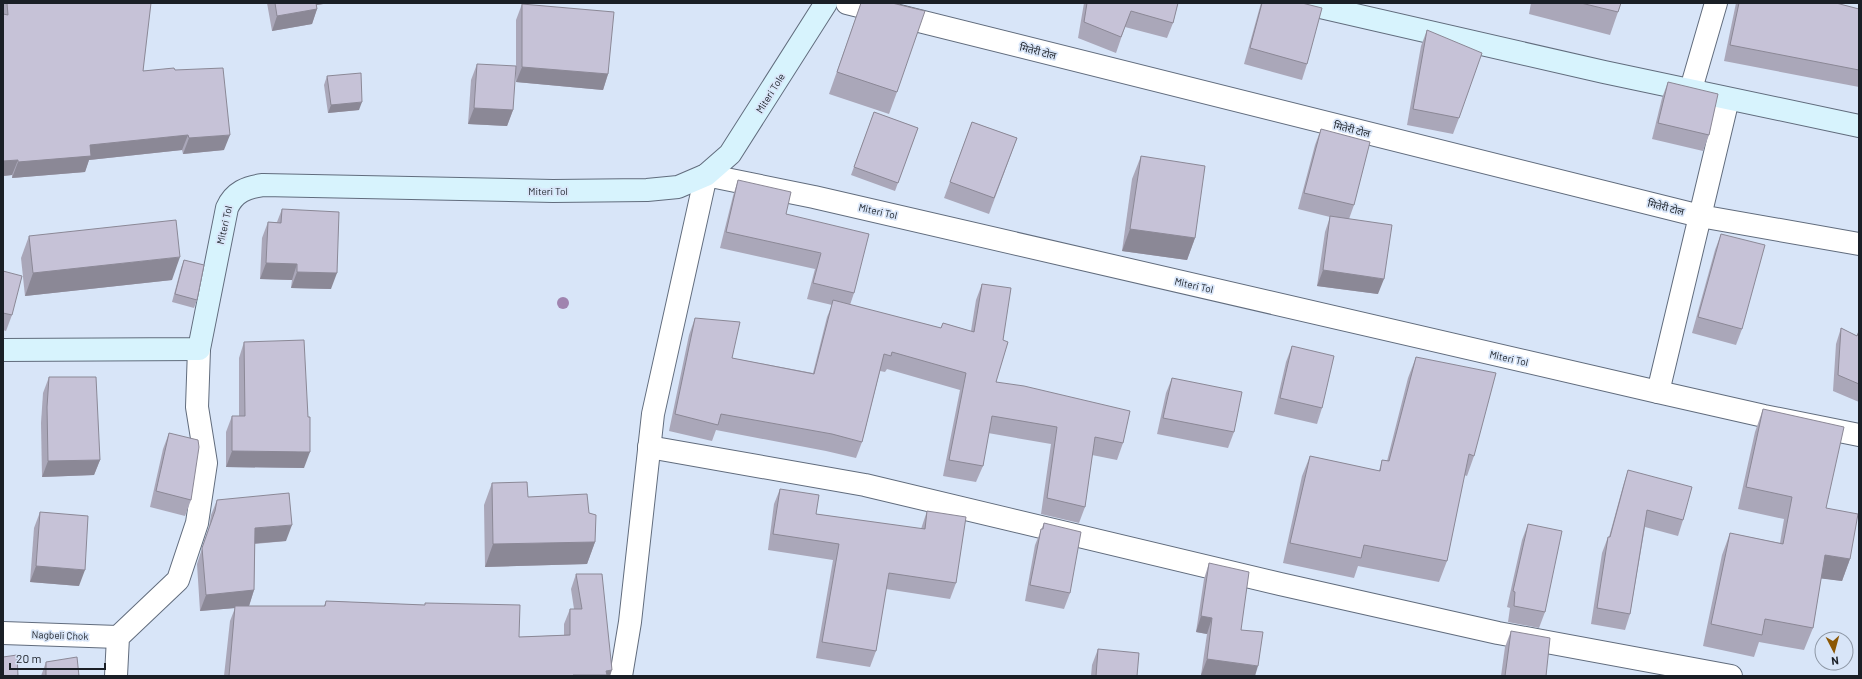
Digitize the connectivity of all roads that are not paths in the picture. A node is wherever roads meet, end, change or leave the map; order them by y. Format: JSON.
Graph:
{"nodes":[{"id":1,"x":826,"y":3,"type":"edge"},
{"id":2,"x":847,"y":3,"type":"edge"},
{"id":3,"x":1303,"y":3,"type":"edge"},
{"id":4,"x":1716,"y":3,"type":"edge"},
{"id":5,"x":1691,"y":89,"type":"junction"},
{"id":6,"x":1728,"y":98,"type":"junction"},
{"id":7,"x":1859,"y":126,"type":"edge"},
{"id":8,"x":706,"y":175,"type":"junction"},
{"id":9,"x":1700,"y":216,"type":"junction"},
{"id":10,"x":1859,"y":244,"type":"edge"},
{"id":11,"x":199,"y":349,"type":"junction"},
{"id":12,"x":3,"y":350,"type":"edge"},
{"id":13,"x":1658,"y":392,"type":"junction"},
{"id":14,"x":1859,"y":435,"type":"edge"},
{"id":15,"x":649,"y":447,"type":"junction"},
{"id":16,"x":3,"y":633,"type":"edge"},
{"id":17,"x":118,"y":638,"type":"junction"},
{"id":18,"x":116,"y":676,"type":"edge"},
{"id":19,"x":621,"y":676,"type":"edge"},
{"id":20,"x":1731,"y":676,"type":"edge"}],
"edges":[{"from":1,"to":8,"type":"main road","name":"Miteri Tole"},
{"from":2,"to":9,"type":"street","name":"मितेरी टोल"},
{"from":3,"to":5,"type":"main road"},
{"from":4,"to":5,"type":"street"},
{"from":5,"to":6,"type":"main road"},
{"from":6,"to":7,"type":"main road"},
{"from":6,"to":9,"type":"street"},
{"from":8,"to":11,"type":"main road","name":"Miteri Tol"},
{"from":8,"to":13,"type":"street","name":"Miteri Tol"},
{"from":8,"to":15,"type":"street"},
{"from":9,"to":10,"type":"street","name":"मितेरी टोल"},
{"from":9,"to":13,"type":"street"},
{"from":11,"to":12,"type":"main road"},
{"from":11,"to":17,"type":"street"},
{"from":13,"to":14,"type":"street","name":"Miteri Tol"},
{"from":15,"to":19,"type":"street"},
{"from":15,"to":20,"type":"street"},
{"from":16,"to":17,"type":"street","name":"Nagbeli Chok"},
{"from":17,"to":18,"type":"street"}]}
